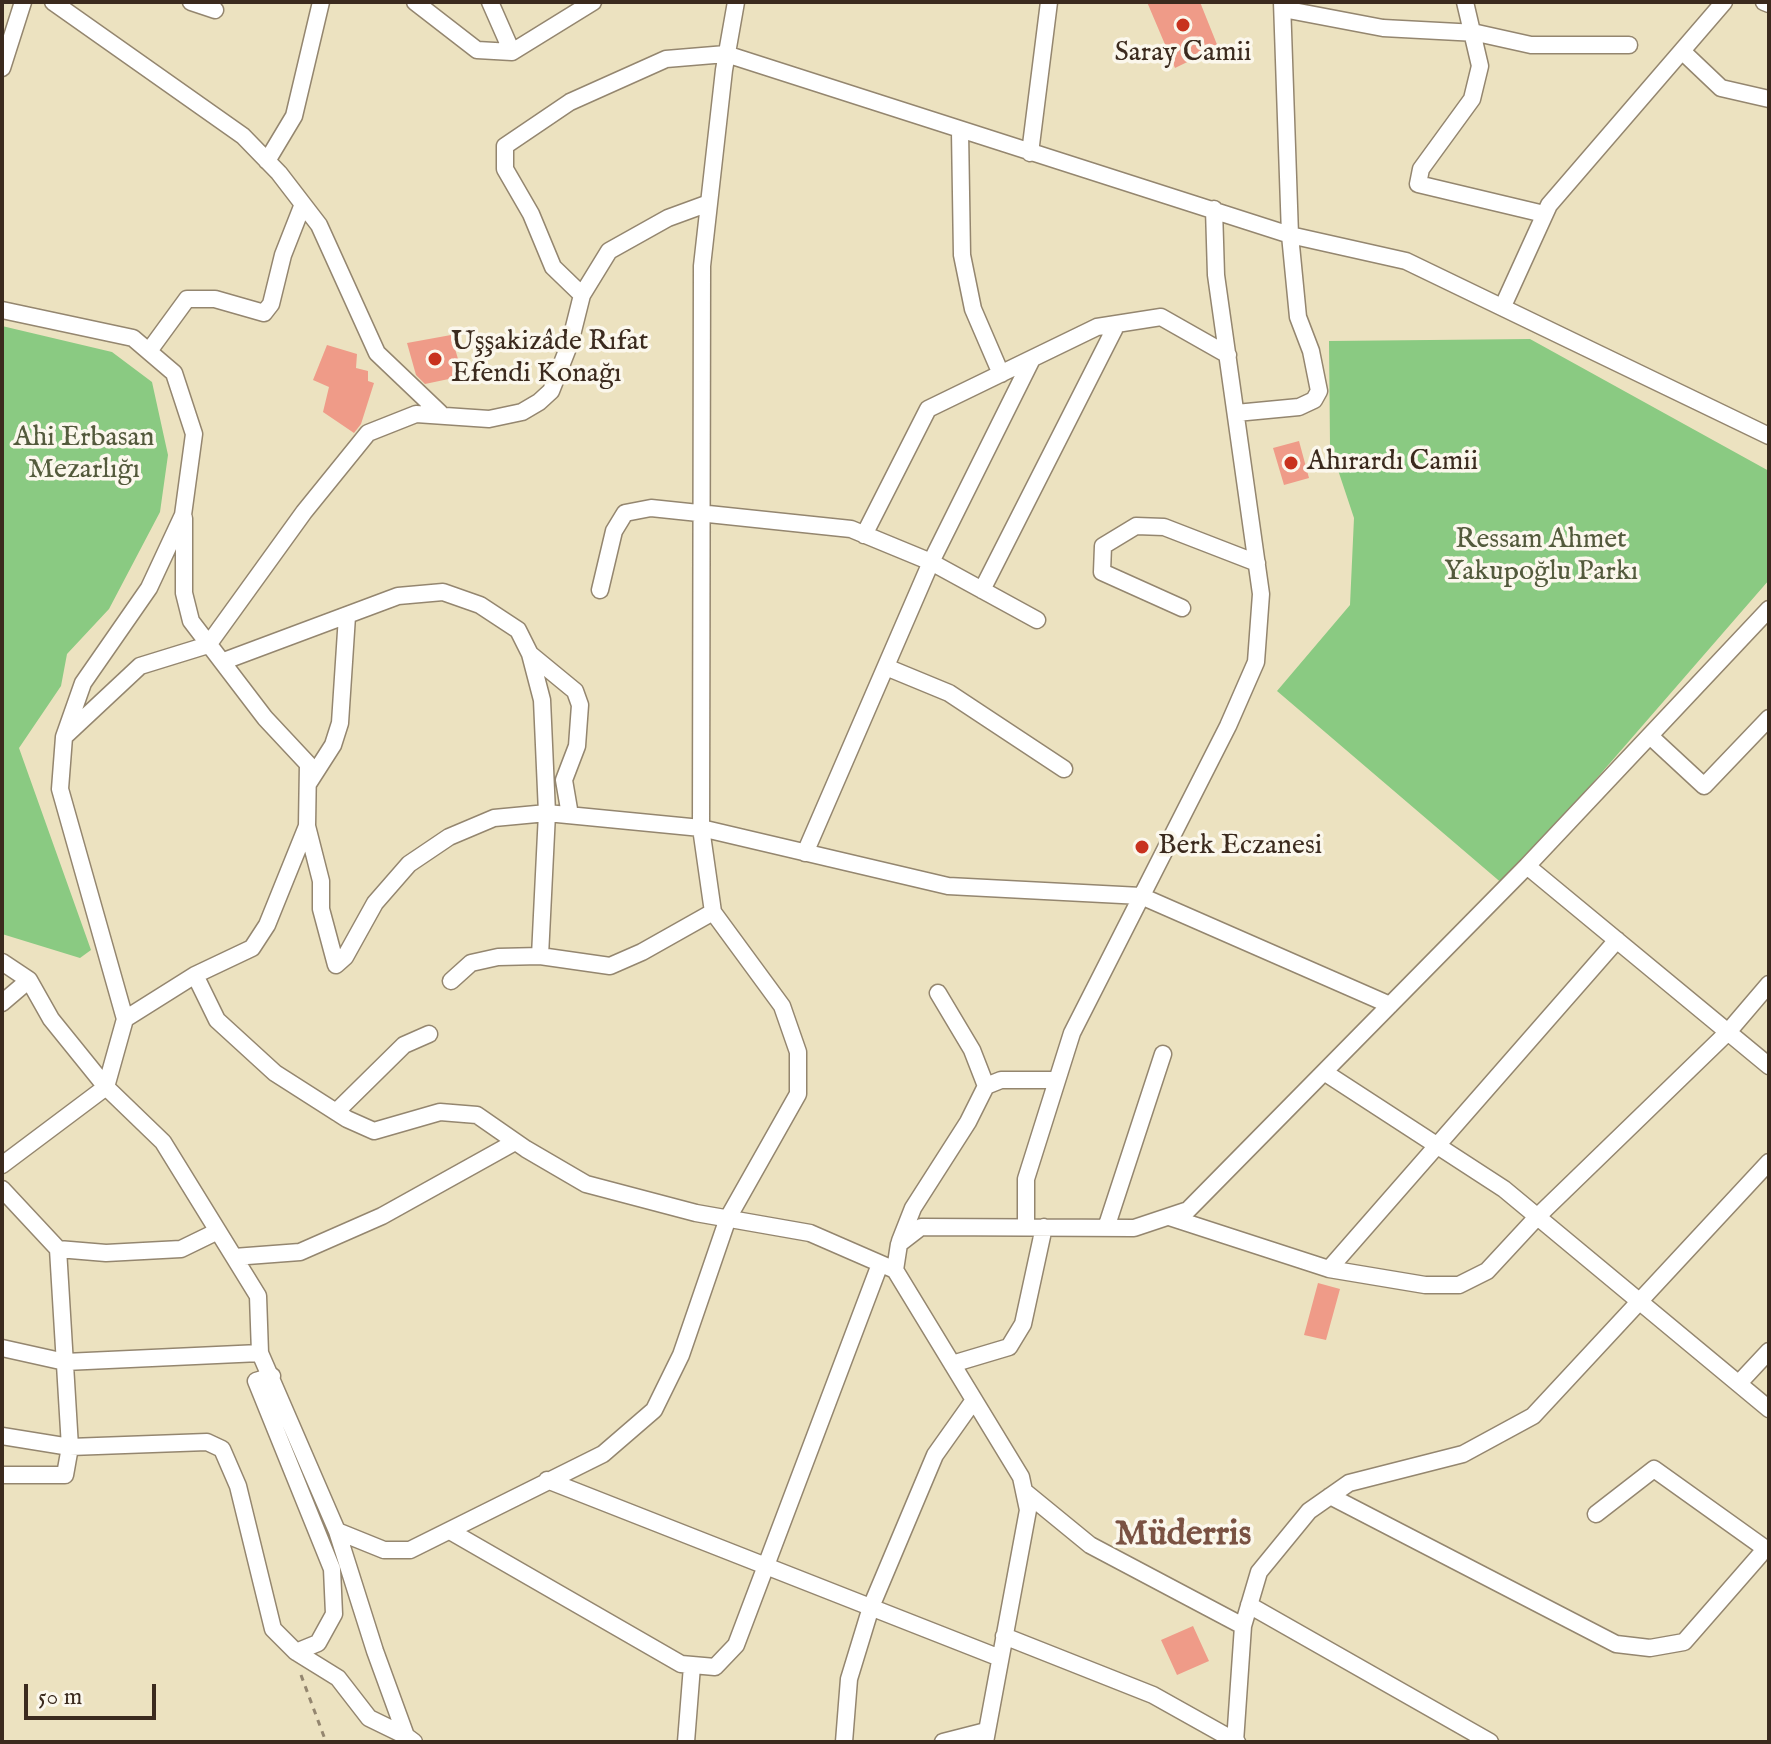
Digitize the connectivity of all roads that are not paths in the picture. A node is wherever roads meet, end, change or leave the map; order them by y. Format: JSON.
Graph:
{"nodes":[{"id":1,"x":23,"y":2,"type":"edge"},
{"id":2,"x":53,"y":2,"type":"edge"},
{"id":3,"x":191,"y":2,"type":"edge"},
{"id":4,"x":321,"y":2,"type":"edge"},
{"id":5,"x":415,"y":2,"type":"edge"},
{"id":6,"x":490,"y":2,"type":"edge"},
{"id":7,"x":593,"y":2,"type":"edge"},
{"id":8,"x":736,"y":2,"type":"edge"},
{"id":9,"x":1049,"y":2,"type":"edge"},
{"id":10,"x":1465,"y":2,"type":"edge"},
{"id":11,"x":1724,"y":2,"type":"edge"},
{"id":12,"x":1283,"y":6,"type":"edge"},
{"id":13,"x":215,"y":10,"type":"dead end"},
{"id":14,"x":1469,"y":33,"type":"junction"},
{"id":15,"x":1629,"y":45,"type":"dead end"},
{"id":16,"x":1682,"y":51,"type":"junction"},
{"id":17,"x":512,"y":52,"type":"junction"},
{"id":18,"x":726,"y":54,"type":"junction"},
{"id":19,"x":2,"y":68,"type":"edge"},
{"id":20,"x":1769,"y":99,"type":"edge"},
{"id":21,"x":960,"y":131,"type":"junction"},
{"id":22,"x":1030,"y":153,"type":"junction"},
{"id":23,"x":267,"y":161,"type":"junction"},
{"id":24,"x":709,"y":203,"type":"junction"},
{"id":25,"x":303,"y":204,"type":"junction"},
{"id":26,"x":1214,"y":209,"type":"junction"},
{"id":27,"x":1544,"y":214,"type":"junction"},
{"id":28,"x":1290,"y":235,"type":"junction"},
{"id":29,"x":582,"y":295,"type":"junction"},
{"id":30,"x":1503,"y":306,"type":"junction"},
{"id":31,"x":2,"y":310,"type":"edge"},
{"id":32,"x":1117,"y":324,"type":"junction"},
{"id":33,"x":149,"y":351,"type":"junction"},
{"id":34,"x":1228,"y":355,"type":"junction"},
{"id":35,"x":1032,"y":359,"type":"junction"},
{"id":36,"x":1001,"y":374,"type":"junction"},
{"id":37,"x":440,"y":413,"type":"junction"},
{"id":38,"x":1236,"y":413,"type":"junction"},
{"id":39,"x":1769,"y":436,"type":"edge"},
{"id":40,"x":184,"y":512,"type":"junction"},
{"id":41,"x":703,"y":515,"type":"junction"},
{"id":42,"x":864,"y":535,"type":"junction"},
{"id":43,"x":931,"y":562,"type":"junction"},
{"id":44,"x":1257,"y":563,"type":"junction"},
{"id":45,"x":600,"y":590,"type":"dead end"},
{"id":46,"x":982,"y":590,"type":"junction"},
{"id":47,"x":1182,"y":608,"type":"dead end"},
{"id":48,"x":1769,"y":609,"type":"edge"},
{"id":49,"x":347,"y":616,"type":"junction"},
{"id":50,"x":1037,"y":620,"type":"dead end"},
{"id":51,"x":208,"y":645,"type":"junction"},
{"id":52,"x":530,"y":654,"type":"junction"},
{"id":53,"x":224,"y":661,"type":"junction"},
{"id":54,"x":886,"y":667,"type":"junction"},
{"id":55,"x":1769,"y":718,"type":"edge"},
{"id":56,"x":1650,"y":736,"type":"junction"},
{"id":57,"x":64,"y":737,"type":"junction"},
{"id":58,"x":1064,"y":769,"type":"dead end"},
{"id":59,"x":308,"y":785,"type":"junction"},
{"id":60,"x":547,"y":813,"type":"junction"},
{"id":61,"x":570,"y":815,"type":"junction"},
{"id":62,"x":307,"y":826,"type":"junction"},
{"id":63,"x":701,"y":828,"type":"junction"},
{"id":64,"x":805,"y":853,"type":"junction"},
{"id":65,"x":1527,"y":866,"type":"junction"},
{"id":66,"x":1141,"y":896,"type":"junction"},
{"id":67,"x":713,"y":912,"type":"junction"},
{"id":68,"x":1617,"y":940,"type":"junction"},
{"id":69,"x":540,"y":956,"type":"junction"},
{"id":70,"x":2,"y":962,"type":"edge"},
{"id":71,"x":195,"y":975,"type":"junction"},
{"id":72,"x":29,"y":980,"type":"junction"},
{"id":73,"x":451,"y":981,"type":"dead end"},
{"id":74,"x":1769,"y":984,"type":"edge"},
{"id":75,"x":938,"y":993,"type":"dead end"},
{"id":76,"x":2,"y":1003,"type":"edge"},
{"id":77,"x":1390,"y":1005,"type":"junction"},
{"id":78,"x":125,"y":1019,"type":"junction"},
{"id":79,"x":1728,"y":1032,"type":"junction"},
{"id":80,"x":429,"y":1034,"type":"dead end"},
{"id":81,"x":1163,"y":1054,"type":"dead end"},
{"id":82,"x":1769,"y":1066,"type":"edge"},
{"id":83,"x":1324,"y":1072,"type":"junction"},
{"id":84,"x":1057,"y":1080,"type":"junction"},
{"id":85,"x":986,"y":1086,"type":"junction"},
{"id":86,"x":106,"y":1087,"type":"junction"},
{"id":87,"x":336,"y":1112,"type":"junction"},
{"id":88,"x":515,"y":1142,"type":"junction"},
{"id":89,"x":1439,"y":1147,"type":"junction"},
{"id":90,"x":1769,"y":1162,"type":"edge"},
{"id":91,"x":2,"y":1165,"type":"edge"},
{"id":92,"x":2,"y":1189,"type":"edge"},
{"id":93,"x":1538,"y":1216,"type":"junction"},
{"id":94,"x":1169,"y":1217,"type":"junction"},
{"id":95,"x":728,"y":1218,"type":"junction"},
{"id":96,"x":1026,"y":1227,"type":"junction"},
{"id":97,"x":1044,"y":1227,"type":"junction"},
{"id":98,"x":1106,"y":1228,"type":"junction"},
{"id":99,"x":218,"y":1231,"type":"junction"},
{"id":100,"x":899,"y":1244,"type":"junction"},
{"id":101,"x":58,"y":1249,"type":"junction"},
{"id":102,"x":234,"y":1257,"type":"junction"},
{"id":103,"x":887,"y":1267,"type":"junction"},
{"id":104,"x":1329,"y":1269,"type":"junction"},
{"id":105,"x":1641,"y":1300,"type":"junction"},
{"id":106,"x":2,"y":1348,"type":"edge"},
{"id":107,"x":1769,"y":1351,"type":"edge"},
{"id":108,"x":260,"y":1353,"type":"junction"},
{"id":109,"x":65,"y":1362,"type":"junction"},
{"id":110,"x":952,"y":1364,"type":"junction"},
{"id":111,"x":272,"y":1376,"type":"junction"},
{"id":112,"x":1740,"y":1382,"type":"junction"},
{"id":113,"x":974,"y":1400,"type":"junction"},
{"id":114,"x":1769,"y":1409,"type":"edge"},
{"id":115,"x":2,"y":1436,"type":"edge"},
{"id":116,"x":70,"y":1447,"type":"junction"},
{"id":117,"x":2,"y":1475,"type":"edge"},
{"id":118,"x":547,"y":1480,"type":"junction"},
{"id":119,"x":1024,"y":1491,"type":"junction"},
{"id":120,"x":1330,"y":1496,"type":"junction"},
{"id":121,"x":1596,"y":1514,"type":"dead end"},
{"id":122,"x":337,"y":1531,"type":"junction"},
{"id":123,"x":450,"y":1531,"type":"junction"},
{"id":124,"x":1766,"y":1554,"type":"edge"},
{"id":125,"x":766,"y":1566,"type":"junction"},
{"id":126,"x":1249,"y":1605,"type":"junction"},
{"id":127,"x":871,"y":1607,"type":"junction"},
{"id":128,"x":1243,"y":1626,"type":"junction"},
{"id":129,"x":1004,"y":1636,"type":"junction"},
{"id":130,"x":296,"y":1652,"type":"junction"},
{"id":131,"x":1000,"y":1658,"type":"junction"},
{"id":132,"x":692,"y":1666,"type":"junction"},
{"id":133,"x":985,"y":1736,"type":"edge"},
{"id":134,"x":410,"y":1739,"type":"edge"},
{"id":135,"x":686,"y":1742,"type":"edge"},
{"id":136,"x":844,"y":1742,"type":"edge"},
{"id":137,"x":943,"y":1742,"type":"edge"},
{"id":138,"x":1236,"y":1742,"type":"edge"},
{"id":139,"x":1490,"y":1742,"type":"edge"}],
"edges":[{"from":1,"to":19,"type":"street"},
{"from":2,"to":23,"type":"street"},
{"from":3,"to":13,"type":"street"},
{"from":4,"to":23,"type":"street"},
{"from":5,"to":17,"type":"street"},
{"from":6,"to":17,"type":"street"},
{"from":7,"to":17,"type":"street"},
{"from":8,"to":18,"type":"street"},
{"from":9,"to":22,"type":"street"},
{"from":10,"to":14,"type":"street"},
{"from":11,"to":16,"type":"street"},
{"from":12,"to":14,"type":"street"},
{"from":12,"to":28,"type":"street"},
{"from":14,"to":15,"type":"street"},
{"from":14,"to":27,"type":"street"},
{"from":16,"to":20,"type":"street"},
{"from":16,"to":27,"type":"street"},
{"from":18,"to":21,"type":"street"},
{"from":18,"to":24,"type":"street"},
{"from":18,"to":29,"type":"street"},
{"from":21,"to":22,"type":"street"},
{"from":21,"to":36,"type":"street"},
{"from":22,"to":26,"type":"street"},
{"from":23,"to":25,"type":"street"},
{"from":24,"to":29,"type":"street"},
{"from":24,"to":41,"type":"street"},
{"from":25,"to":33,"type":"street"},
{"from":25,"to":37,"type":"street"},
{"from":26,"to":28,"type":"street"},
{"from":26,"to":34,"type":"street"},
{"from":27,"to":30,"type":"street"},
{"from":28,"to":30,"type":"street"},
{"from":28,"to":38,"type":"street"},
{"from":29,"to":37,"type":"street"},
{"from":30,"to":39,"type":"street"},
{"from":31,"to":33,"type":"street"},
{"from":32,"to":34,"type":"street"},
{"from":32,"to":35,"type":"street"},
{"from":32,"to":46,"type":"street"},
{"from":33,"to":40,"type":"street"},
{"from":34,"to":38,"type":"street"},
{"from":35,"to":36,"type":"street"},
{"from":35,"to":43,"type":"street"},
{"from":36,"to":42,"type":"street"},
{"from":37,"to":51,"type":"street"},
{"from":38,"to":44,"type":"street"},
{"from":40,"to":51,"type":"street"},
{"from":40,"to":57,"type":"street"},
{"from":41,"to":42,"type":"street"},
{"from":41,"to":45,"type":"street"},
{"from":41,"to":63,"type":"street"},
{"from":42,"to":43,"type":"street"},
{"from":43,"to":46,"type":"street"},
{"from":43,"to":54,"type":"street"},
{"from":44,"to":47,"type":"street"},
{"from":44,"to":66,"type":"street"},
{"from":46,"to":50,"type":"street"},
{"from":48,"to":56,"type":"street"},
{"from":49,"to":52,"type":"street"},
{"from":49,"to":53,"type":"street"},
{"from":49,"to":59,"type":"street"},
{"from":51,"to":53,"type":"street"},
{"from":51,"to":57,"type":"street"},
{"from":52,"to":60,"type":"street"},
{"from":52,"to":61,"type":"street"},
{"from":53,"to":59,"type":"street"},
{"from":54,"to":58,"type":"street"},
{"from":54,"to":64,"type":"street"},
{"from":55,"to":56,"type":"street"},
{"from":56,"to":65,"type":"street"},
{"from":57,"to":78,"type":"street"},
{"from":59,"to":62,"type":"street"},
{"from":60,"to":61,"type":"street"},
{"from":60,"to":62,"type":"street"},
{"from":60,"to":69,"type":"street"},
{"from":61,"to":63,"type":"street"},
{"from":62,"to":71,"type":"street"},
{"from":63,"to":64,"type":"street"},
{"from":63,"to":67,"type":"street"},
{"from":64,"to":66,"type":"street"},
{"from":65,"to":68,"type":"street"},
{"from":65,"to":77,"type":"street"},
{"from":66,"to":77,"type":"street"},
{"from":66,"to":84,"type":"street"},
{"from":67,"to":69,"type":"street"},
{"from":67,"to":95,"type":"street"},
{"from":68,"to":79,"type":"street"},
{"from":68,"to":89,"type":"street"},
{"from":69,"to":73,"type":"street"},
{"from":70,"to":72,"type":"street"},
{"from":71,"to":78,"type":"street"},
{"from":71,"to":87,"type":"street"},
{"from":72,"to":76,"type":"street"},
{"from":72,"to":86,"type":"street"},
{"from":74,"to":79,"type":"street"},
{"from":75,"to":85,"type":"street"},
{"from":77,"to":83,"type":"street"},
{"from":78,"to":86,"type":"street"},
{"from":79,"to":82,"type":"street"},
{"from":79,"to":93,"type":"street"},
{"from":80,"to":87,"type":"street"},
{"from":81,"to":98,"type":"street"},
{"from":83,"to":89,"type":"street"},
{"from":83,"to":94,"type":"street"},
{"from":84,"to":85,"type":"street"},
{"from":84,"to":96,"type":"street"},
{"from":85,"to":100,"type":"street"},
{"from":86,"to":91,"type":"street"},
{"from":86,"to":99,"type":"street"},
{"from":87,"to":88,"type":"street"},
{"from":88,"to":95,"type":"street"},
{"from":88,"to":102,"type":"street"},
{"from":89,"to":93,"type":"street"},
{"from":89,"to":104,"type":"street"},
{"from":90,"to":105,"type":"street"},
{"from":92,"to":101,"type":"street"},
{"from":93,"to":104,"type":"street"},
{"from":93,"to":105,"type":"street"},
{"from":94,"to":98,"type":"street"},
{"from":94,"to":104,"type":"street"},
{"from":95,"to":103,"type":"street"},
{"from":95,"to":118,"type":"street"},
{"from":96,"to":97,"type":"street"},
{"from":96,"to":100,"type":"street"},
{"from":97,"to":98,"type":"street"},
{"from":97,"to":110,"type":"street"},
{"from":99,"to":101,"type":"street"},
{"from":99,"to":102,"type":"street"},
{"from":100,"to":103,"type":"street"},
{"from":101,"to":109,"type":"street"},
{"from":102,"to":108,"type":"street"},
{"from":103,"to":110,"type":"street"},
{"from":103,"to":125,"type":"street"},
{"from":105,"to":112,"type":"street"},
{"from":105,"to":120,"type":"street"},
{"from":106,"to":109,"type":"street"},
{"from":107,"to":112,"type":"street"},
{"from":108,"to":109,"type":"street"},
{"from":108,"to":111,"type":"street"},
{"from":109,"to":116,"type":"street"},
{"from":110,"to":113,"type":"street"},
{"from":111,"to":122,"type":"street"},
{"from":111,"to":130,"type":"street"},
{"from":112,"to":114,"type":"street"},
{"from":113,"to":119,"type":"street"},
{"from":113,"to":127,"type":"street"},
{"from":115,"to":116,"type":"street"},
{"from":116,"to":117,"type":"street"},
{"from":116,"to":130,"type":"street"},
{"from":118,"to":123,"type":"street"},
{"from":118,"to":125,"type":"street"},
{"from":119,"to":128,"type":"street"},
{"from":119,"to":129,"type":"street"},
{"from":120,"to":124,"type":"street"},
{"from":120,"to":126,"type":"street"},
{"from":121,"to":124,"type":"street"},
{"from":122,"to":123,"type":"street"},
{"from":122,"to":134,"type":"street"},
{"from":123,"to":132,"type":"street"},
{"from":125,"to":127,"type":"street"},
{"from":125,"to":132,"type":"street"},
{"from":126,"to":128,"type":"street"},
{"from":126,"to":139,"type":"street"},
{"from":127,"to":131,"type":"street"},
{"from":127,"to":136,"type":"street"},
{"from":128,"to":138,"type":"street"},
{"from":129,"to":131,"type":"street"},
{"from":129,"to":138,"type":"street"},
{"from":130,"to":134,"type":"street"},
{"from":131,"to":133,"type":"street"},
{"from":132,"to":135,"type":"street"},
{"from":133,"to":137,"type":"street"}]}
